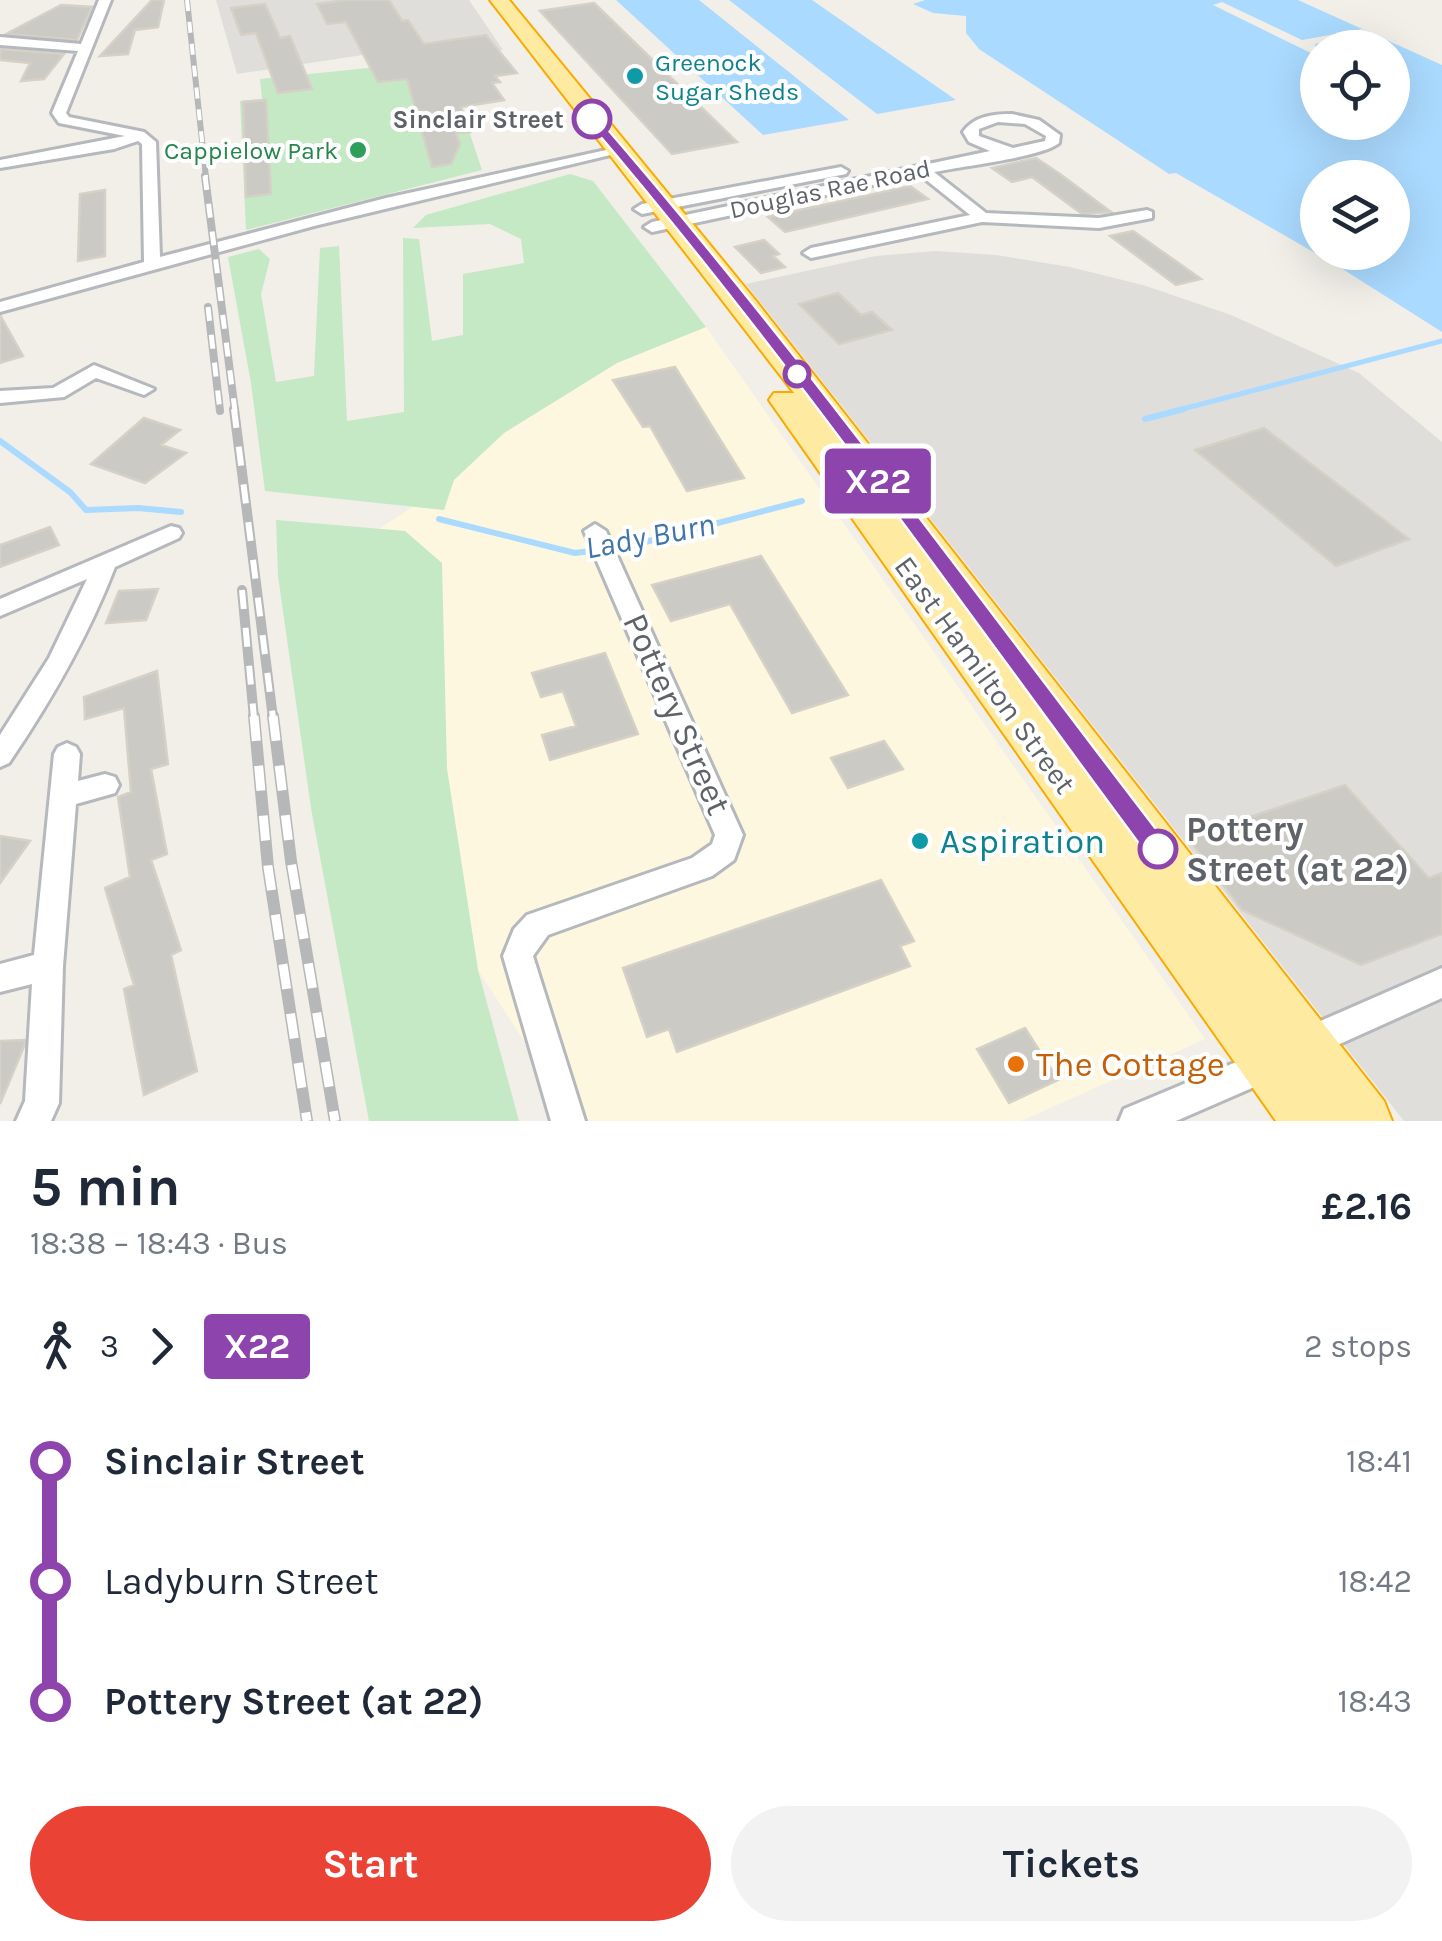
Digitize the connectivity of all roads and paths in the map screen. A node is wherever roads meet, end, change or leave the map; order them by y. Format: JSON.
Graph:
{"nodes":[{"id":1,"x":105,"y":0,"type":"edge"},
{"id":2,"x":481,"y":0,"type":"edge"},
{"id":3,"x":498,"y":0,"type":"edge"},
{"id":4,"x":520,"y":39,"type":"junction"},
{"id":5,"x":0,"y":41,"type":"edge"},
{"id":6,"x":87,"y":48,"type":"junction"},
{"id":7,"x":139,"y":136,"type":"junction"},
{"id":8,"x":974,"y":139,"type":"junction"},
{"id":9,"x":1007,"y":152,"type":"junction"},
{"id":10,"x":610,"y":153,"type":"junction"},
{"id":11,"x":1,"y":164,"type":"edge"},
{"id":12,"x":922,"y":170,"type":"junction"},
{"id":13,"x":1148,"y":215,"type":"dead end"},
{"id":14,"x":659,"y":216,"type":"junction"},
{"id":15,"x":982,"y":217,"type":"junction"},
{"id":16,"x":810,"y":253,"type":"dead end"},
{"id":17,"x":152,"y":264,"type":"junction"},
{"id":18,"x":0,"y":307,"type":"edge"},
{"id":19,"x":144,"y":389,"type":"dead end"},
{"id":20,"x":0,"y":397,"type":"edge"},
{"id":21,"x":595,"y":531,"type":"dead end"},
{"id":22,"x":171,"y":532,"type":"dead end"},
{"id":23,"x":104,"y":564,"type":"junction"},
{"id":24,"x":0,"y":608,"type":"edge"},
{"id":25,"x":67,"y":754,"type":"dead end"},
{"id":26,"x":0,"y":756,"type":"edge"},
{"id":27,"x":105,"y":785,"type":"dead end"},
{"id":28,"x":66,"y":796,"type":"junction"},
{"id":29,"x":48,"y":966,"type":"junction"},
{"id":30,"x":0,"y":978,"type":"edge"},
{"id":31,"x":1442,"y":982,"type":"edge"},
{"id":32,"x":1287,"y":1054,"type":"junction"},
{"id":33,"x":33,"y":1121,"type":"edge"},
{"id":34,"x":568,"y":1121,"type":"edge"},
{"id":35,"x":1136,"y":1121,"type":"edge"},
{"id":36,"x":1310,"y":1121,"type":"edge"},
{"id":37,"x":1364,"y":1121,"type":"edge"}],
"edges":[{"from":1,"to":6,"type":"street"},
{"from":2,"to":4,"type":"highway","name":"East Hamilton Street"},
{"from":3,"to":4,"type":"highway","name":"East Hamilton Street"},
{"from":4,"to":10,"type":"highway","name":"East Hamilton Street"},
{"from":5,"to":6,"type":"street"},
{"from":6,"to":7,"type":"street"},
{"from":7,"to":11,"type":"street"},
{"from":7,"to":17,"type":"street"},
{"from":8,"to":9,"type":"street"},
{"from":8,"to":9,"type":"street","name":"Douglas Rae Road"},
{"from":8,"to":14,"type":"street","name":"Douglas Rae Road"},
{"from":9,"to":12,"type":"street","name":"Douglas Rae Road"},
{"from":10,"to":14,"type":"highway","name":"East Hamilton Street"},
{"from":10,"to":17,"type":"street"},
{"from":12,"to":14,"type":"street","name":"Douglas Rae Road"},
{"from":12,"to":15,"type":"street"},
{"from":13,"to":15,"type":"street"},
{"from":14,"to":32,"type":"highway","name":"East Hamilton Street"},
{"from":15,"to":16,"type":"street"},
{"from":17,"to":18,"type":"street"},
{"from":19,"to":20,"type":"street"},
{"from":21,"to":34,"type":"street","name":"Pottery Street"},
{"from":22,"to":23,"type":"street"},
{"from":23,"to":24,"type":"street"},
{"from":23,"to":26,"type":"street"},
{"from":25,"to":28,"type":"street"},
{"from":27,"to":28,"type":"street"},
{"from":28,"to":29,"type":"street"},
{"from":29,"to":30,"type":"street"},
{"from":29,"to":33,"type":"street"},
{"from":31,"to":32,"type":"street"},
{"from":32,"to":35,"type":"street"},
{"from":32,"to":36,"type":"highway"},
{"from":32,"to":37,"type":"highway"}]}
